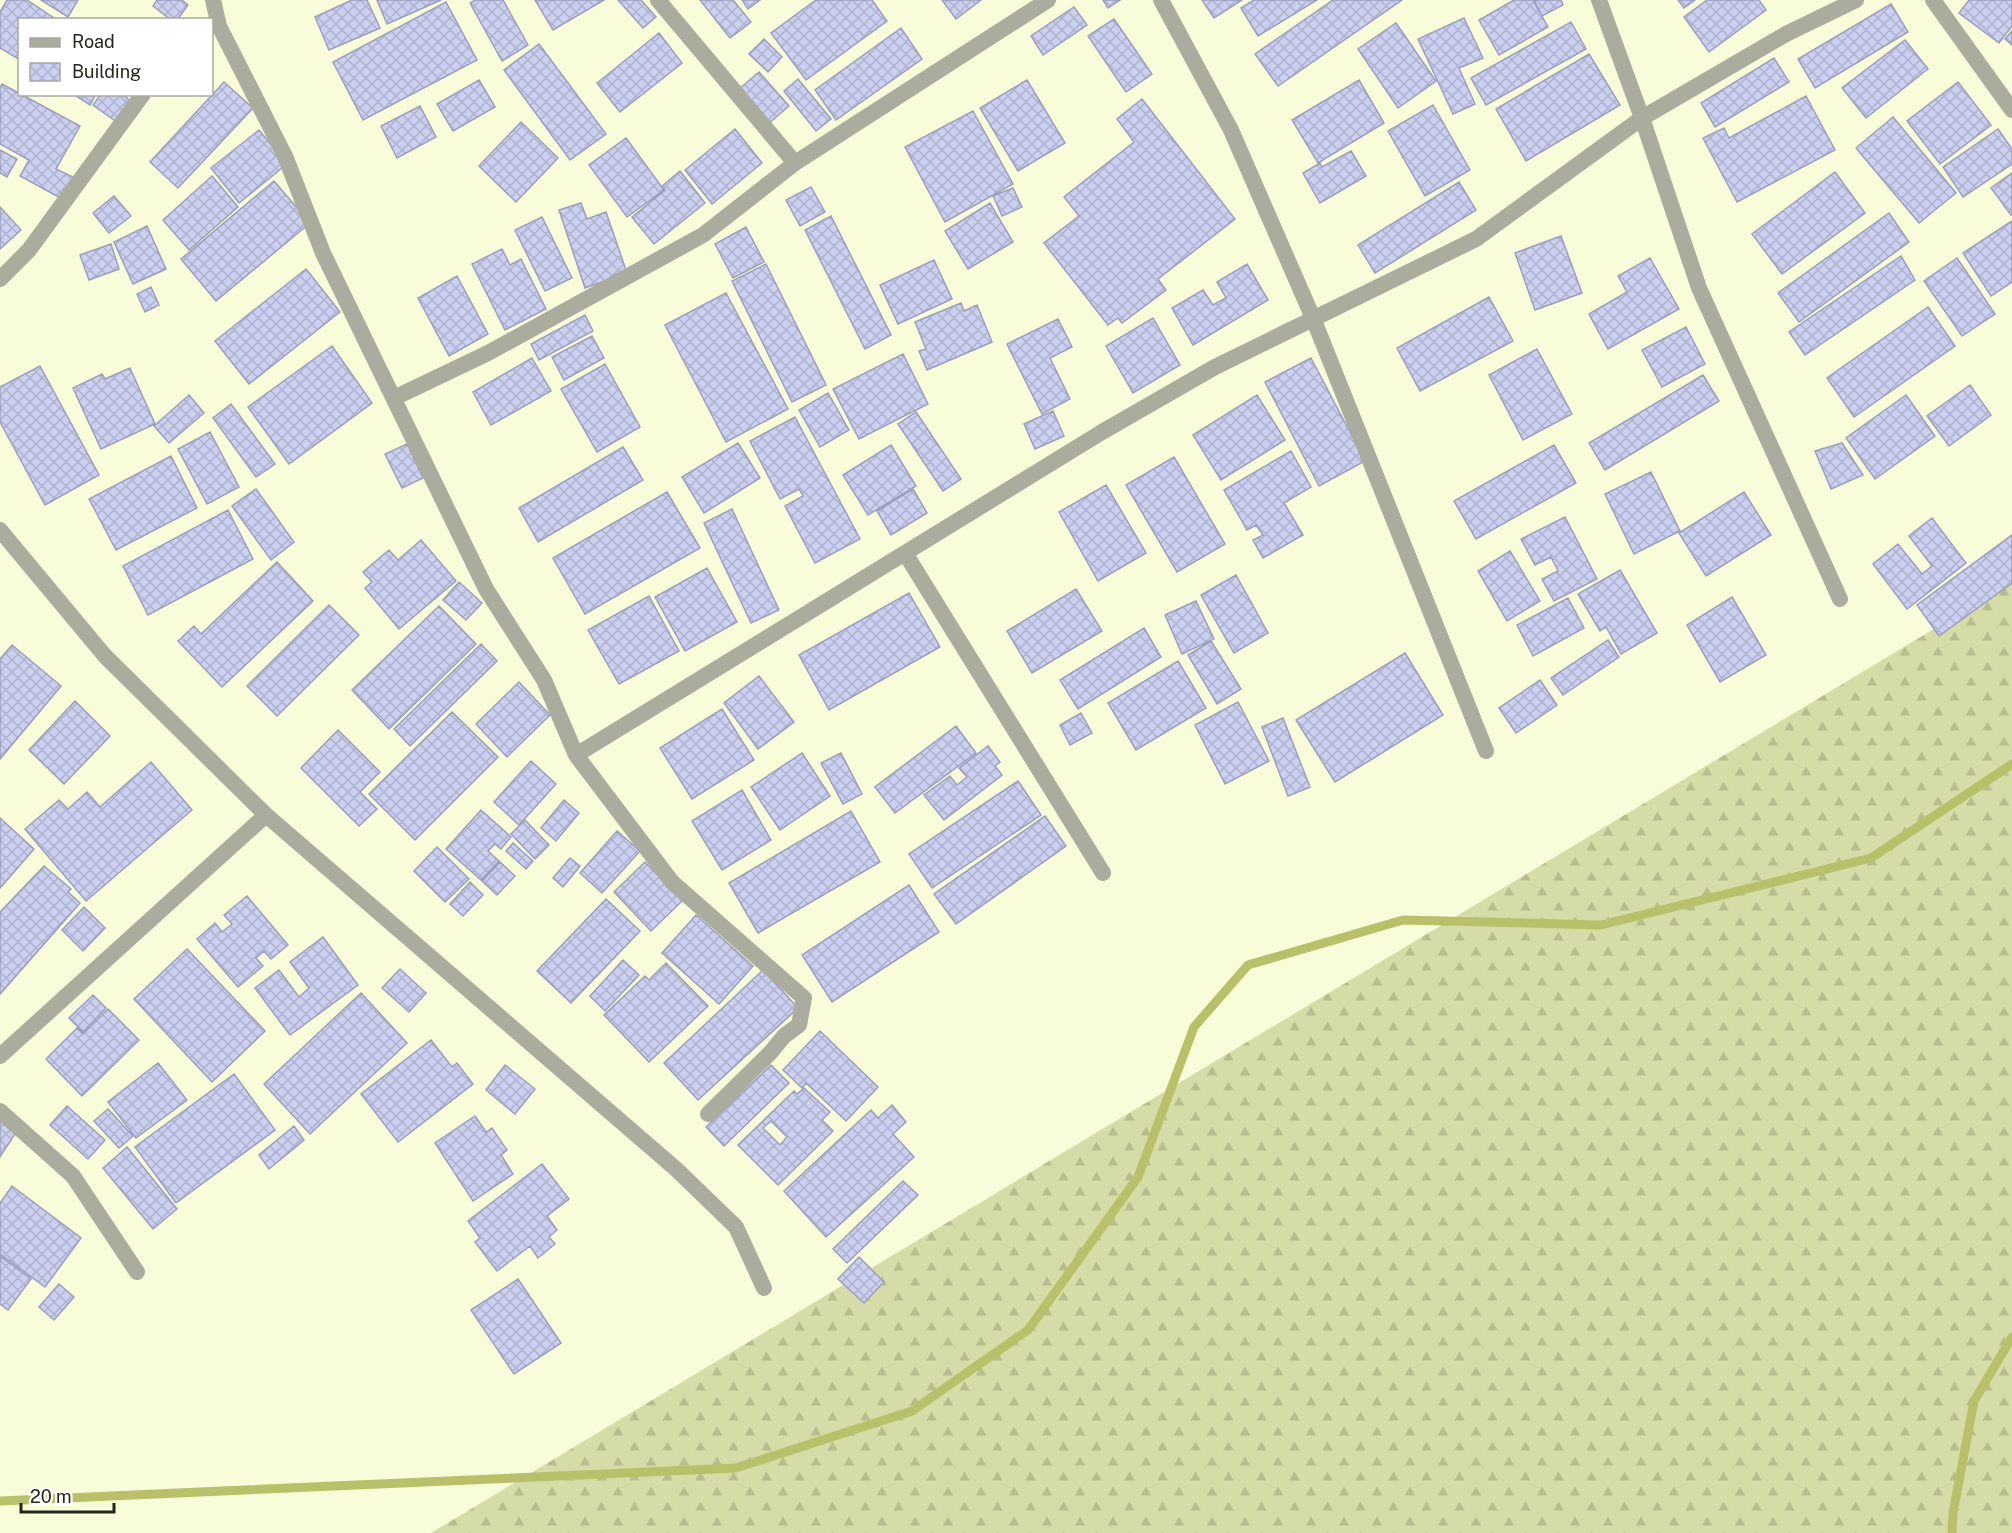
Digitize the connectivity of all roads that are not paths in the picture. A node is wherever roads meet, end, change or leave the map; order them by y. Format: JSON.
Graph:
{"nodes":[{"id":1,"x":213,"y":0,"type":"edge"},
{"id":2,"x":658,"y":0,"type":"edge"},
{"id":3,"x":1048,"y":0,"type":"edge"},
{"id":4,"x":1161,"y":0,"type":"edge"},
{"id":5,"x":1599,"y":0,"type":"edge"},
{"id":6,"x":1856,"y":0,"type":"edge"},
{"id":7,"x":1933,"y":0,"type":"edge"},
{"id":8,"x":215,"y":29,"type":"edge"},
{"id":9,"x":142,"y":96,"type":"edge"},
{"id":10,"x":2012,"y":110,"type":"edge"},
{"id":11,"x":1642,"y":118,"type":"junction"},
{"id":12,"x":795,"y":163,"type":"junction"},
{"id":13,"x":0,"y":279,"type":"edge"},
{"id":14,"x":1313,"y":318,"type":"junction"},
{"id":15,"x":394,"y":398,"type":"junction"},
{"id":16,"x":0,"y":530,"type":"edge"},
{"id":17,"x":905,"y":553,"type":"junction"},
{"id":18,"x":1840,"y":599,"type":"dead end"},
{"id":19,"x":1486,"y":751,"type":"dead end"},
{"id":20,"x":576,"y":755,"type":"junction"},
{"id":21,"x":266,"y":815,"type":"junction"},
{"id":22,"x":1103,"y":873,"type":"dead end"},
{"id":23,"x":0,"y":1056,"type":"edge"},
{"id":24,"x":0,"y":1111,"type":"edge"},
{"id":25,"x":708,"y":1114,"type":"dead end"},
{"id":26,"x":137,"y":1272,"type":"dead end"},
{"id":27,"x":764,"y":1288,"type":"dead end"}],
"edges":[{"from":1,"to":8,"type":"street"},
{"from":2,"to":12,"type":"street"},
{"from":3,"to":12,"type":"street"},
{"from":4,"to":14,"type":"street"},
{"from":5,"to":11,"type":"street"},
{"from":6,"to":11,"type":"street"},
{"from":7,"to":10,"type":"street"},
{"from":8,"to":15,"type":"street"},
{"from":9,"to":13,"type":"street"},
{"from":11,"to":14,"type":"street"},
{"from":11,"to":18,"type":"street"},
{"from":12,"to":15,"type":"street"},
{"from":14,"to":17,"type":"street"},
{"from":14,"to":19,"type":"street"},
{"from":15,"to":20,"type":"street"},
{"from":16,"to":21,"type":"street"},
{"from":17,"to":20,"type":"street"},
{"from":17,"to":22,"type":"street"},
{"from":20,"to":25,"type":"street"},
{"from":21,"to":23,"type":"street"},
{"from":21,"to":27,"type":"street"},
{"from":24,"to":26,"type":"street"}]}
